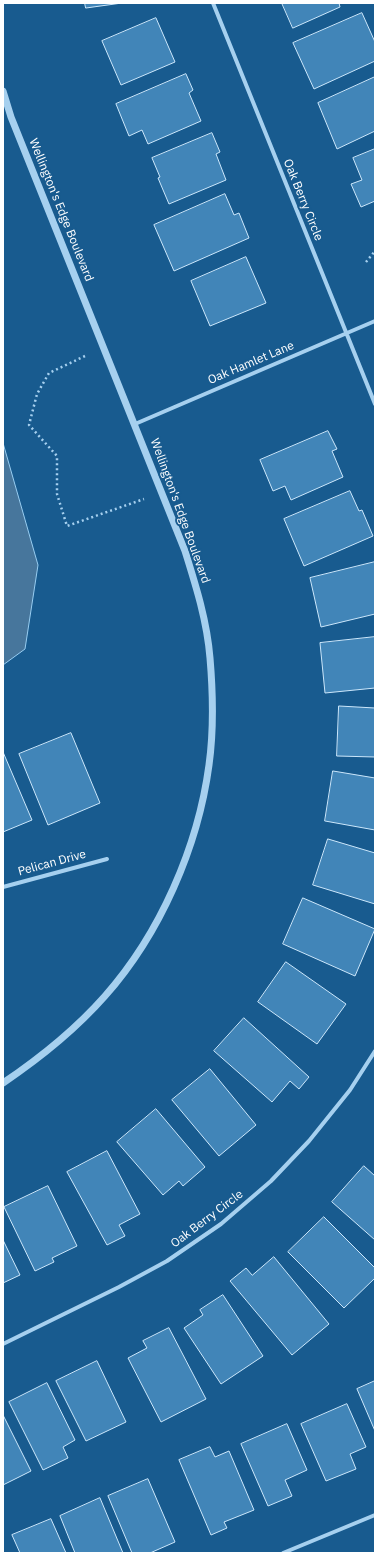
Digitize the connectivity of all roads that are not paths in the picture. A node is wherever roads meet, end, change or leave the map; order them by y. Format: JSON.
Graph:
{"nodes":[{"id":1,"x":213,"y":3,"type":"edge"},
{"id":2,"x":3,"y":92,"type":"edge"},
{"id":3,"x":375,"y":321,"type":"edge"},
{"id":4,"x":346,"y":333,"type":"junction"},
{"id":5,"x":375,"y":404,"type":"edge"},
{"id":6,"x":135,"y":424,"type":"junction"},
{"id":7,"x":107,"y":859,"type":"dead end"},
{"id":8,"x":3,"y":887,"type":"edge"},
{"id":9,"x":375,"y":1051,"type":"edge"},
{"id":10,"x":3,"y":1083,"type":"edge"},
{"id":11,"x":3,"y":1344,"type":"edge"},
{"id":12,"x":375,"y":1515,"type":"edge"},
{"id":13,"x":283,"y":1553,"type":"edge"}],
"edges":[{"from":1,"to":4,"type":"street","name":"Oak Berry Circle"},
{"from":2,"to":6,"type":"street","name":"Wellington's Edge Boulevard"},
{"from":3,"to":4,"type":"street","name":"Oak Hamlet Lane"},
{"from":4,"to":5,"type":"street","name":"Oak Berry Circle"},
{"from":4,"to":6,"type":"street","name":"Oak Hamlet Lane"},
{"from":6,"to":10,"type":"street","name":"Wellington's Edge Boulevard"},
{"from":7,"to":8,"type":"street","name":"Pelican Drive"},
{"from":9,"to":11,"type":"street","name":"Oak Berry Circle"},
{"from":12,"to":13,"type":"street"}]}
